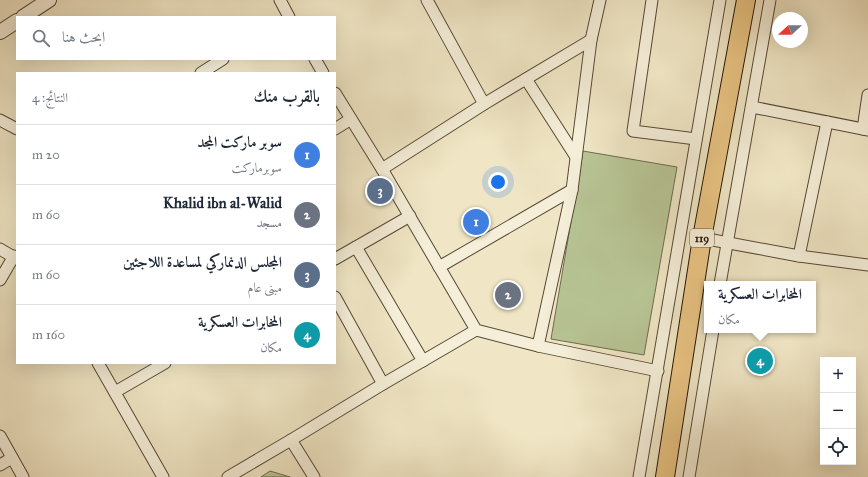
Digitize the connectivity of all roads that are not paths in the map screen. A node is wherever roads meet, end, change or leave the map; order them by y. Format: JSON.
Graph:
{"nodes":[{"id":1,"x":49,"y":0,"type":"edge"},
{"id":2,"x":280,"y":0,"type":"edge"},
{"id":3,"x":427,"y":0,"type":"edge"},
{"id":4,"x":600,"y":0,"type":"edge"},
{"id":5,"x":652,"y":0,"type":"edge"},
{"id":6,"x":720,"y":0,"type":"edge"},
{"id":7,"x":746,"y":0,"type":"edge"},
{"id":8,"x":770,"y":0,"type":"edge"},
{"id":9,"x":25,"y":16,"type":"edge"},
{"id":10,"x":288,"y":16,"type":"edge"},
{"id":11,"x":16,"y":22,"type":"edge"},
{"id":12,"x":0,"y":32,"type":"edge"},
{"id":13,"x":591,"y":40,"type":"junction"},
{"id":14,"x":222,"y":60,"type":"edge"},
{"id":15,"x":316,"y":60,"type":"edge"},
{"id":16,"x":203,"y":72,"type":"edge"},
{"id":17,"x":322,"y":72,"type":"edge"},
{"id":18,"x":526,"y":79,"type":"junction"},
{"id":19,"x":336,"y":95,"type":"edge"},
{"id":20,"x":868,"y":95,"type":"edge"},
{"id":21,"x":484,"y":104,"type":"junction"},
{"id":22,"x":752,"y":107,"type":"junction"},
{"id":23,"x":351,"y":119,"type":"junction"},
{"id":24,"x":0,"y":120,"type":"edge"},
{"id":25,"x":827,"y":122,"type":"junction"},
{"id":26,"x":336,"y":128,"type":"edge"},
{"id":27,"x":16,"y":129,"type":"edge"},
{"id":28,"x":865,"y":129,"type":"edge"},
{"id":29,"x":696,"y":139,"type":"junction"},
{"id":30,"x":576,"y":157,"type":"junction"},
{"id":31,"x":382,"y":169,"type":"junction"},
{"id":32,"x":572,"y":190,"type":"junction"},
{"id":33,"x":410,"y":216,"type":"junction"},
{"id":34,"x":702,"y":238,"type":"junction"},
{"id":35,"x":727,"y":243,"type":"junction"},
{"id":36,"x":356,"y":247,"type":"junction"},
{"id":37,"x":0,"y":249,"type":"edge"},
{"id":38,"x":799,"y":256,"type":"junction"},
{"id":39,"x":15,"y":258,"type":"edge"},
{"id":40,"x":336,"y":258,"type":"edge"},
{"id":41,"x":868,"y":265,"type":"edge"},
{"id":42,"x":439,"y":267,"type":"junction"},
{"id":43,"x":0,"y":280,"type":"edge"},
{"id":44,"x":721,"y":281,"type":"edge"},
{"id":45,"x":336,"y":299,"type":"edge"},
{"id":46,"x":476,"y":330,"type":"junction"},
{"id":47,"x":713,"y":333,"type":"edge"},
{"id":48,"x":538,"y":346,"type":"junction"},
{"id":49,"x":423,"y":361,"type":"junction"},
{"id":50,"x":99,"y":364,"type":"edge"},
{"id":51,"x":163,"y":364,"type":"edge"},
{"id":52,"x":658,"y":371,"type":"junction"},
{"id":53,"x":383,"y":384,"type":"junction"},
{"id":54,"x":115,"y":392,"type":"junction"},
{"id":55,"x":0,"y":436,"type":"edge"},
{"id":56,"x":292,"y":440,"type":"junction"},
{"id":57,"x":12,"y":458,"type":"junction"},
{"id":58,"x":0,"y":465,"type":"edge"},
{"id":59,"x":24,"y":477,"type":"edge"},
{"id":60,"x":163,"y":477,"type":"edge"},
{"id":61,"x":228,"y":477,"type":"edge"},
{"id":62,"x":314,"y":477,"type":"edge"},
{"id":63,"x":639,"y":477,"type":"edge"},
{"id":64,"x":665,"y":477,"type":"edge"},
{"id":65,"x":689,"y":477,"type":"edge"}],
"edges":[{"from":1,"to":9,"type":"street"},
{"from":2,"to":10,"type":"street"},
{"from":3,"to":21,"type":"street"},
{"from":4,"to":13,"type":"street"},
{"from":5,"to":29,"type":"street"},
{"from":6,"to":29,"type":"street"},
{"from":7,"to":34,"type":"main road","number":"119"},
{"from":8,"to":22,"type":"street"},
{"from":11,"to":12,"type":"street"},
{"from":13,"to":18,"type":"street"},
{"from":13,"to":30,"type":"street"},
{"from":14,"to":16,"type":"street"},
{"from":15,"to":17,"type":"street"},
{"from":18,"to":21,"type":"street"},
{"from":18,"to":30,"type":"street"},
{"from":19,"to":23,"type":"street"},
{"from":20,"to":28,"type":"street"},
{"from":21,"to":31,"type":"street"},
{"from":22,"to":25,"type":"street"},
{"from":22,"to":35,"type":"street"},
{"from":23,"to":26,"type":"street"},
{"from":23,"to":31,"type":"street"},
{"from":24,"to":27,"type":"street"},
{"from":25,"to":28,"type":"street"},
{"from":25,"to":38,"type":"street"},
{"from":29,"to":52,"type":"street"},
{"from":30,"to":32,"type":"street"},
{"from":31,"to":33,"type":"street"},
{"from":32,"to":42,"type":"street"},
{"from":32,"to":48,"type":"street"},
{"from":33,"to":36,"type":"street"},
{"from":33,"to":42,"type":"street"},
{"from":34,"to":35,"type":"street"},
{"from":34,"to":64,"type":"main road","number":"119"},
{"from":35,"to":38,"type":"street"},
{"from":35,"to":44,"type":"street"},
{"from":36,"to":40,"type":"street"},
{"from":36,"to":49,"type":"street"},
{"from":37,"to":39,"type":"street"},
{"from":38,"to":41,"type":"street"},
{"from":39,"to":43,"type":"street"},
{"from":42,"to":46,"type":"street"},
{"from":45,"to":53,"type":"street"},
{"from":46,"to":48,"type":"street"},
{"from":46,"to":49,"type":"street"},
{"from":47,"to":65,"type":"street"},
{"from":48,"to":52,"type":"street"},
{"from":49,"to":53,"type":"street"},
{"from":50,"to":54,"type":"street"},
{"from":51,"to":54,"type":"street"},
{"from":52,"to":63,"type":"street"},
{"from":53,"to":56,"type":"street"},
{"from":54,"to":60,"type":"street"},
{"from":55,"to":57,"type":"street"},
{"from":56,"to":61,"type":"street"},
{"from":56,"to":62,"type":"street"},
{"from":57,"to":58,"type":"street"},
{"from":57,"to":59,"type":"street"}]}
